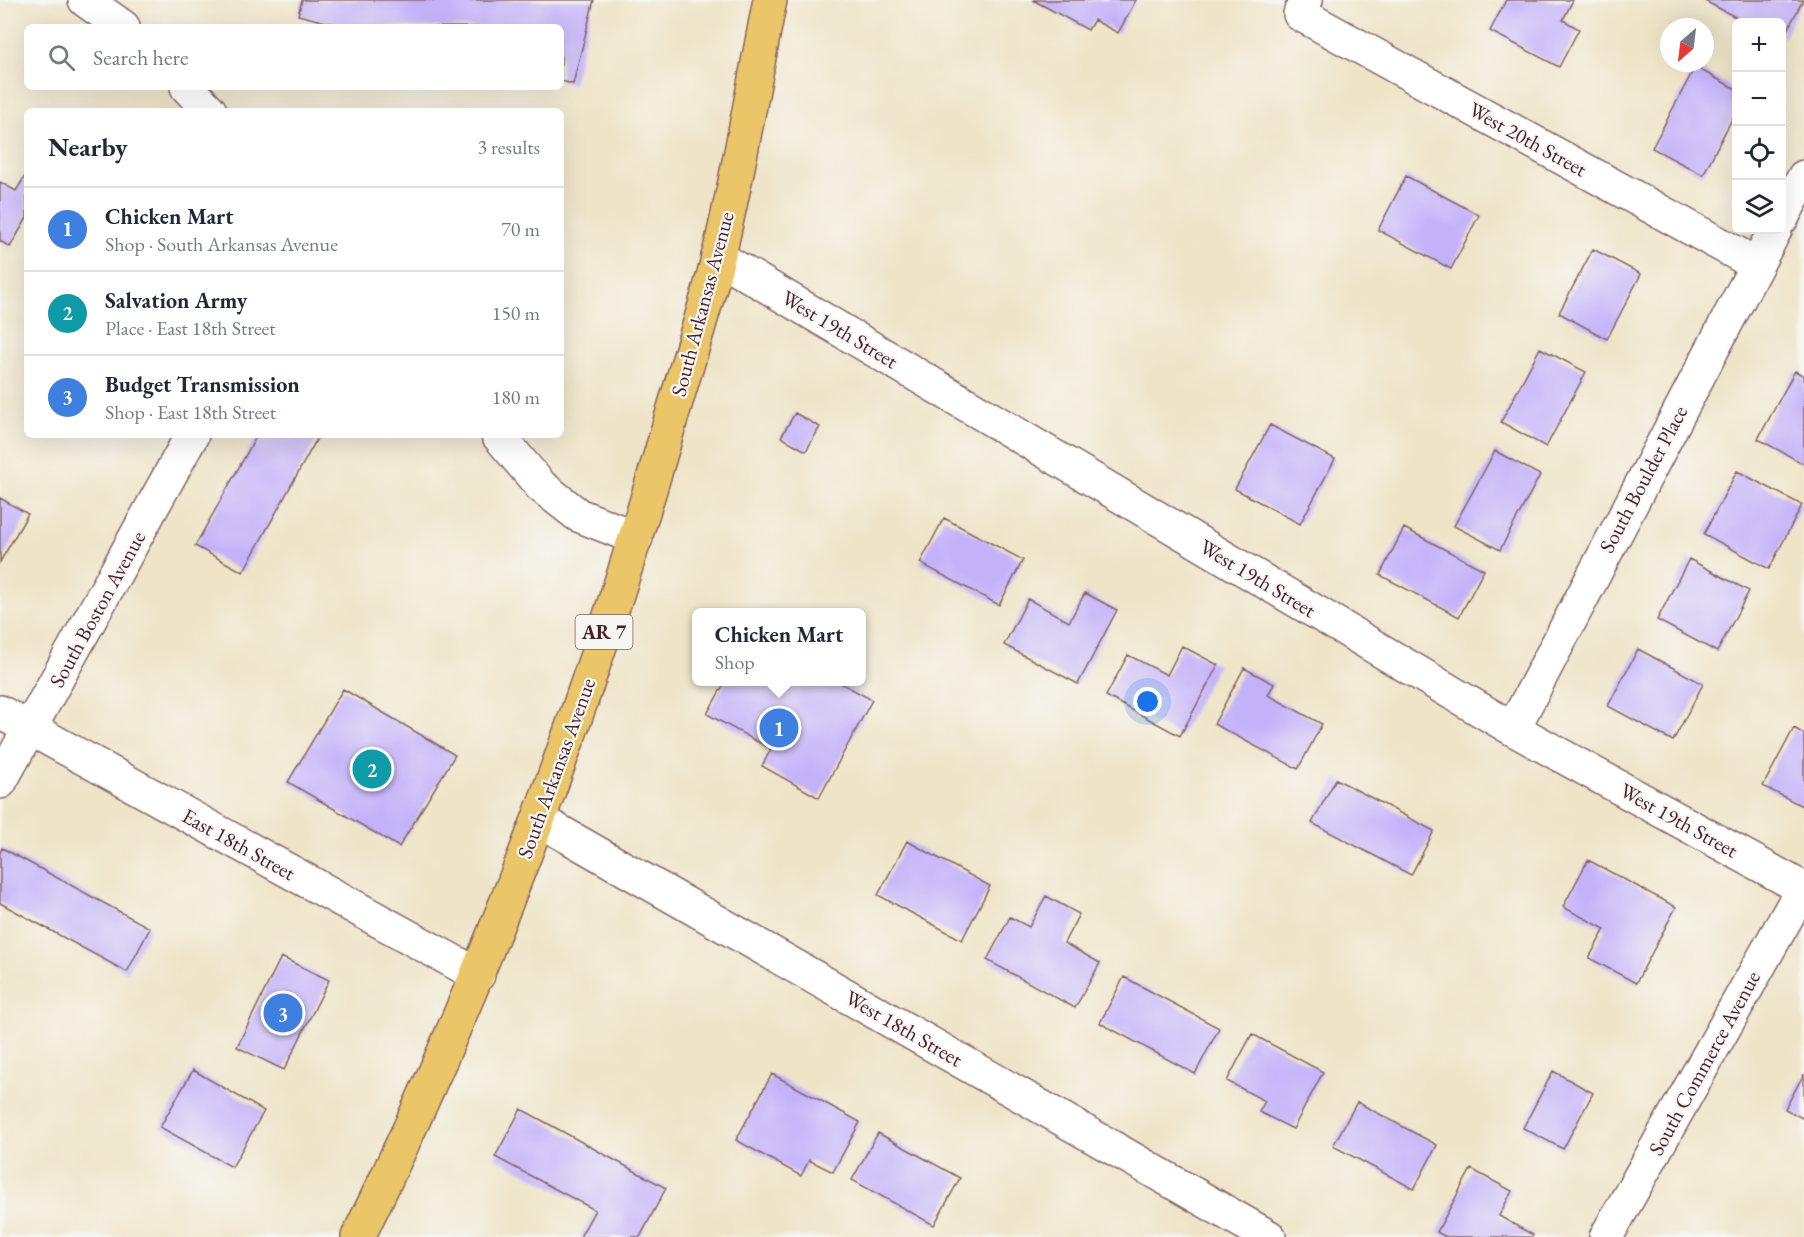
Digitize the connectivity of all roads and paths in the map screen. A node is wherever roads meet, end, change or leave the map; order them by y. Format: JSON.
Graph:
{"nodes":[{"id":1,"x":85,"y":0,"type":"edge"},
{"id":2,"x":770,"y":0,"type":"edge"},
{"id":3,"x":1303,"y":7,"type":"edge"},
{"id":4,"x":119,"y":24,"type":"edge"},
{"id":5,"x":190,"y":90,"type":"edge"},
{"id":6,"x":207,"y":108,"type":"edge"},
{"id":7,"x":1804,"y":177,"type":"edge"},
{"id":8,"x":1786,"y":211,"type":"edge"},
{"id":9,"x":1773,"y":234,"type":"edge"},
{"id":10,"x":718,"y":257,"type":"junction"},
{"id":11,"x":1756,"y":264,"type":"junction"},
{"id":12,"x":190,"y":438,"type":"edge"},
{"id":13,"x":501,"y":438,"type":"edge"},
{"id":14,"x":636,"y":538,"type":"junction"},
{"id":15,"x":0,"y":712,"type":"edge"},
{"id":16,"x":1513,"y":729,"type":"junction"},
{"id":17,"x":31,"y":730,"type":"junction"},
{"id":18,"x":0,"y":782,"type":"edge"},
{"id":19,"x":540,"y":820,"type":"junction"},
{"id":20,"x":1803,"y":889,"type":"edge"},
{"id":21,"x":478,"y":975,"type":"junction"},
{"id":22,"x":358,"y":1237,"type":"edge"},
{"id":23,"x":1269,"y":1237,"type":"edge"},
{"id":24,"x":1606,"y":1237,"type":"edge"}],
"edges":[{"from":1,"to":4,"type":"street"},
{"from":2,"to":10,"type":"highway","name":"South Arkansas Avenue","number":"AR 7"},
{"from":3,"to":11,"type":"street","name":"West 20th Street"},
{"from":5,"to":6,"type":"street"},
{"from":7,"to":8,"type":"street"},
{"from":9,"to":11,"type":"street","name":"South Boulder Place"},
{"from":10,"to":14,"type":"highway","name":"South Arkansas Avenue","number":"AR 7"},
{"from":10,"to":16,"type":"street","name":"West 19th Street"},
{"from":11,"to":16,"type":"street","name":"South Boulder Place"},
{"from":12,"to":17,"type":"street","name":"South Boston Avenue"},
{"from":13,"to":14,"type":"street"},
{"from":14,"to":19,"type":"highway","name":"South Arkansas Avenue","number":"AR 7"},
{"from":15,"to":17,"type":"street","name":"East 18th Street"},
{"from":16,"to":20,"type":"street","name":"West 19th Street"},
{"from":17,"to":18,"type":"street","name":"South Boston Avenue"},
{"from":17,"to":21,"type":"street","name":"East 18th Street"},
{"from":19,"to":21,"type":"highway","name":"South Arkansas Avenue","number":"AR 7"},
{"from":19,"to":23,"type":"street","name":"West 18th Street"},
{"from":20,"to":24,"type":"street","name":"South Commerce Avenue"},
{"from":21,"to":22,"type":"highway","name":"South Arkansas Avenue","number":"AR 7"}]}
